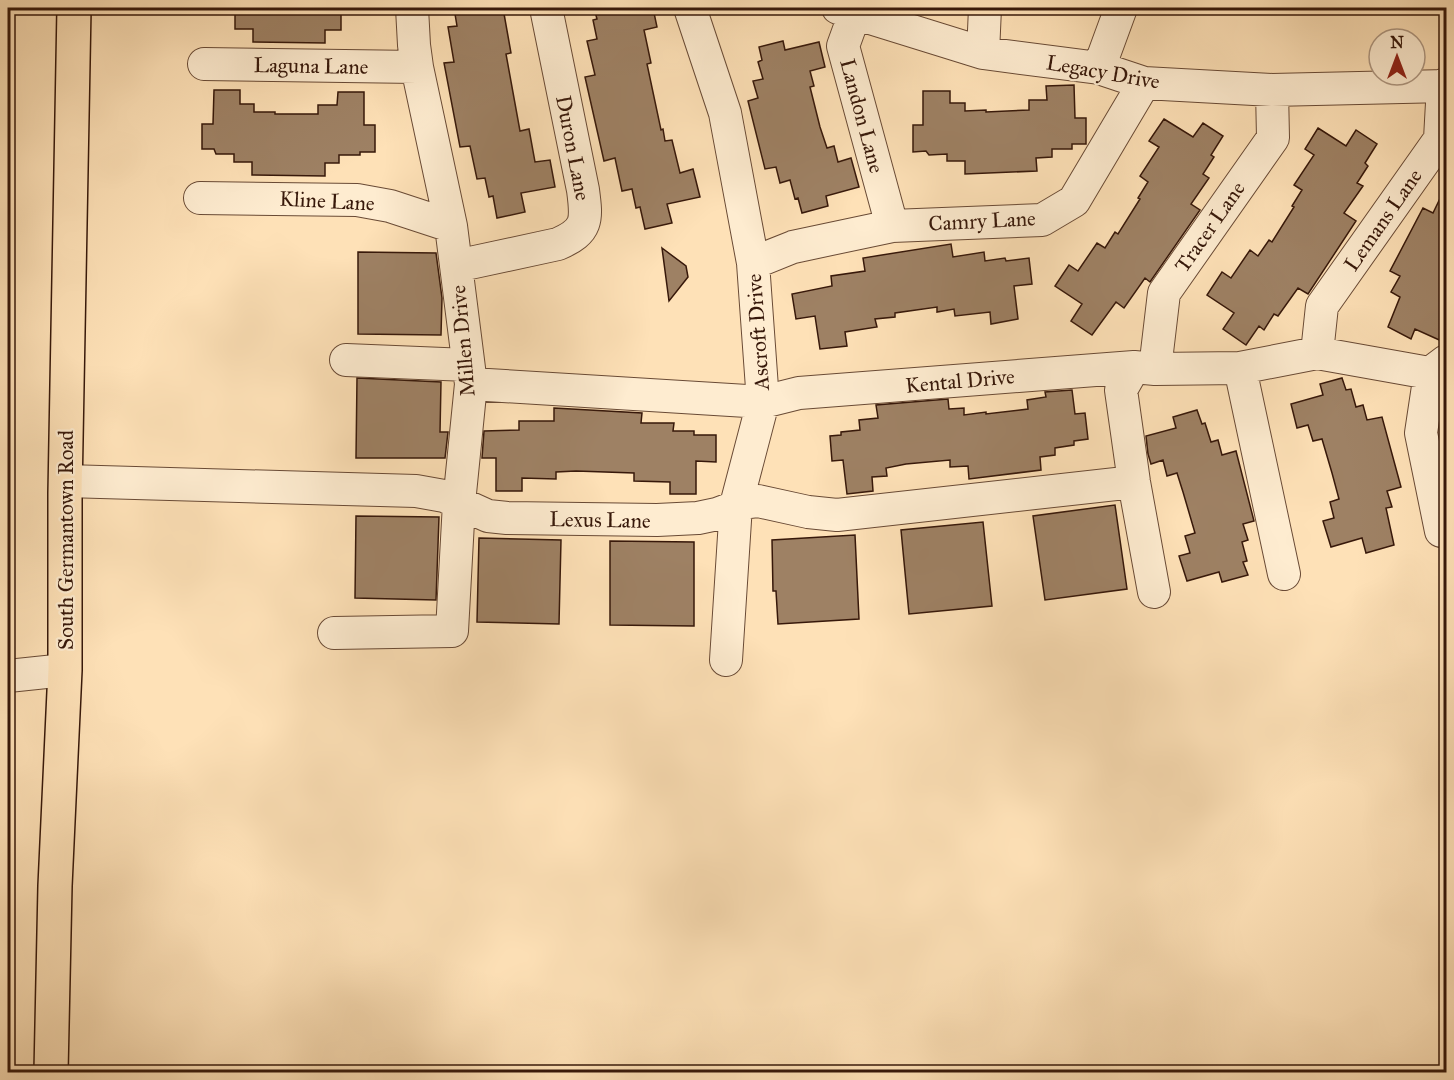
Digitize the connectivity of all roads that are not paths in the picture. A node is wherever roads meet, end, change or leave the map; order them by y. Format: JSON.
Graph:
{"nodes":[{"id":1,"x":74,"y":8,"type":"edge"},
{"id":2,"x":412,"y":8,"type":"edge"},
{"id":3,"x":546,"y":8,"type":"edge"},
{"id":4,"x":690,"y":8,"type":"edge"},
{"id":5,"x":985,"y":8,"type":"edge"},
{"id":6,"x":1121,"y":8,"type":"edge"},
{"id":7,"x":850,"y":9,"type":"edge"},
{"id":8,"x":983,"y":53,"type":"junction"},
{"id":9,"x":204,"y":64,"type":"dead end"},
{"id":10,"x":417,"y":67,"type":"junction"},
{"id":11,"x":1099,"y":68,"type":"junction"},
{"id":12,"x":1144,"y":83,"type":"junction"},
{"id":13,"x":1444,"y":85,"type":"edge"},
{"id":14,"x":1272,"y":90,"type":"junction"},
{"id":15,"x":200,"y":198,"type":"dead end"},
{"id":16,"x":451,"y":226,"type":"junction"},
{"id":17,"x":892,"y":226,"type":"junction"},
{"id":18,"x":753,"y":263,"type":"junction"},
{"id":19,"x":456,"y":266,"type":"junction"},
{"id":20,"x":1317,"y":353,"type":"junction"},
{"id":21,"x":346,"y":360,"type":"dead end"},
{"id":22,"x":1144,"y":368,"type":"junction"},
{"id":23,"x":1240,"y":368,"type":"junction"},
{"id":24,"x":1441,"y":370,"type":"edge"},
{"id":25,"x":470,"y":375,"type":"junction"},
{"id":26,"x":763,"y":402,"type":"junction"},
{"id":27,"x":66,"y":481,"type":"junction"},
{"id":28,"x":1134,"y":482,"type":"junction"},
{"id":29,"x":459,"y":503,"type":"junction"},
{"id":30,"x":736,"y":505,"type":"junction"},
{"id":31,"x":1441,"y":531,"type":"dead end"},
{"id":32,"x":1284,"y":574,"type":"dead end"},
{"id":33,"x":1154,"y":592,"type":"dead end"},
{"id":34,"x":334,"y":633,"type":"dead end"},
{"id":35,"x":726,"y":660,"type":"dead end"},
{"id":36,"x":65,"y":670,"type":"junction"},
{"id":37,"x":8,"y":676,"type":"edge"},
{"id":38,"x":51,"y":1072,"type":"edge"}],
"edges":[{"from":1,"to":27,"type":"main road","name":"South Germantown Road"},
{"from":2,"to":10,"type":"street","name":"Millen Drive"},
{"from":3,"to":19,"type":"street","name":"Duron Lane"},
{"from":4,"to":18,"type":"street","name":"Ascroft Drive"},
{"from":5,"to":8,"type":"street"},
{"from":6,"to":11,"type":"street"},
{"from":7,"to":8,"type":"street","name":"Legacy Drive"},
{"from":7,"to":17,"type":"street","name":"Landon Lane"},
{"from":8,"to":11,"type":"street","name":"Legacy Drive"},
{"from":9,"to":10,"type":"street","name":"Laguna Lane"},
{"from":10,"to":16,"type":"street","name":"Millen Drive"},
{"from":11,"to":12,"type":"street","name":"Legacy Drive"},
{"from":12,"to":14,"type":"street","name":"Legacy Drive"},
{"from":12,"to":17,"type":"street","name":"Camry Lane"},
{"from":13,"to":14,"type":"street","name":"Legacy Drive"},
{"from":13,"to":20,"type":"street","name":"Lemans Lane"},
{"from":14,"to":22,"type":"street","name":"Tracer Lane"},
{"from":15,"to":16,"type":"street","name":"Kline Lane"},
{"from":16,"to":19,"type":"street","name":"Millen Drive"},
{"from":17,"to":18,"type":"street","name":"Camry Lane"},
{"from":18,"to":26,"type":"street","name":"Ascroft Drive"},
{"from":19,"to":25,"type":"street","name":"Millen Drive"},
{"from":20,"to":23,"type":"street","name":"Kental Drive"},
{"from":20,"to":24,"type":"street","name":"Kental Drive"},
{"from":21,"to":25,"type":"street","name":"Kental Drive"},
{"from":22,"to":23,"type":"street","name":"Kental Drive"},
{"from":22,"to":26,"type":"street","name":"Kental Drive"},
{"from":22,"to":28,"type":"street","name":"Tracer Lane"},
{"from":23,"to":32,"type":"street"},
{"from":24,"to":31,"type":"street"},
{"from":25,"to":26,"type":"street","name":"Kental Drive"},
{"from":25,"to":29,"type":"street","name":"Millen Drive"},
{"from":26,"to":30,"type":"street","name":"Ascroft Drive"},
{"from":27,"to":29,"type":"street","name":"Lexus Lane"},
{"from":27,"to":36,"type":"main road","name":"South Germantown Road"},
{"from":28,"to":30,"type":"street","name":"Lexus Lane"},
{"from":28,"to":33,"type":"street","name":"Tracer Lane"},
{"from":29,"to":30,"type":"street","name":"Lexus Lane"},
{"from":29,"to":34,"type":"street","name":"Millen Drive"},
{"from":30,"to":35,"type":"street","name":"Ascroft Drive"},
{"from":36,"to":37,"type":"street"},
{"from":36,"to":38,"type":"main road","name":"South Germantown Road"}]}
